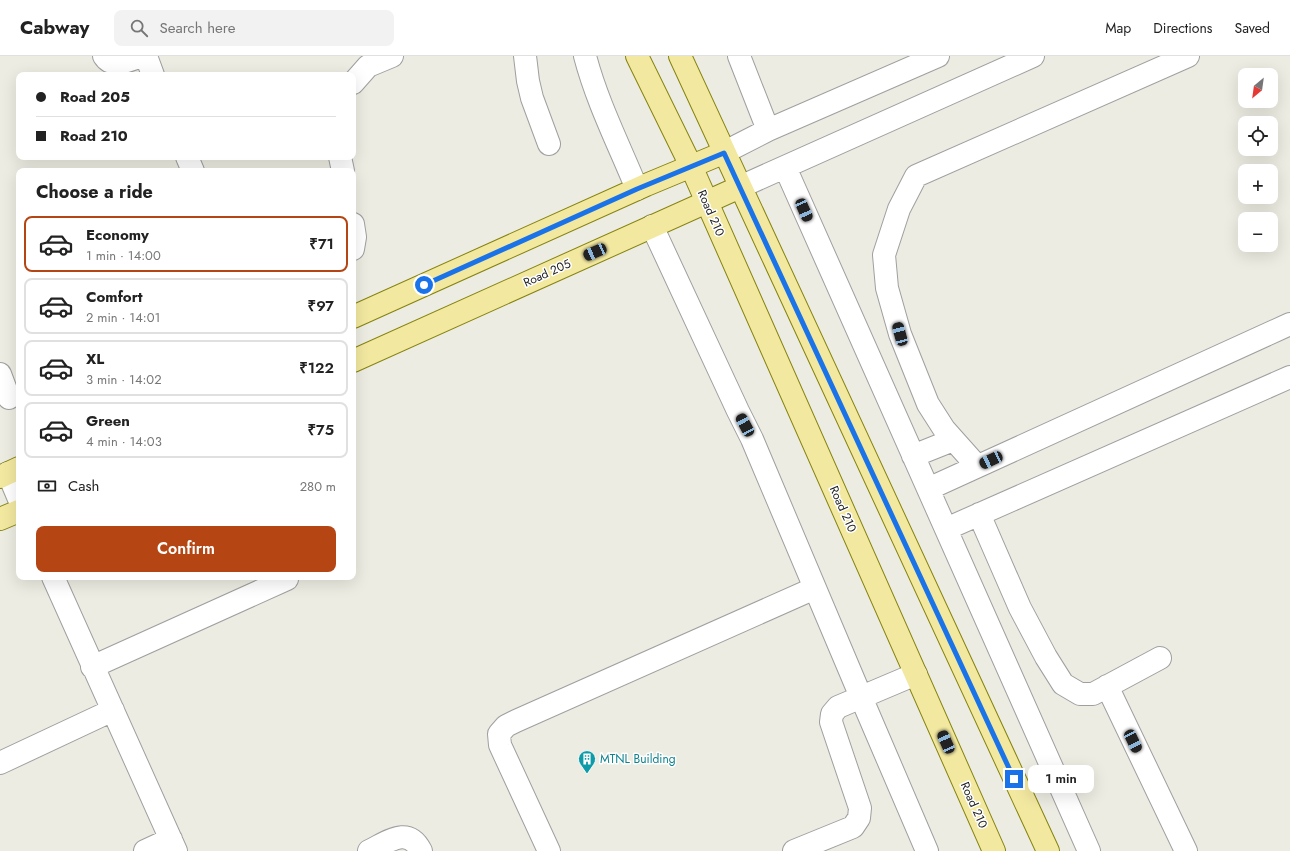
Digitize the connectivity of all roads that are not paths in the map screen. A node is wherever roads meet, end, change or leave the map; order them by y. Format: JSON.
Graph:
{"nodes":[{"id":1,"x":104,"y":56,"type":"edge"},
{"id":2,"x":141,"y":56,"type":"edge"},
{"id":3,"x":146,"y":56,"type":"edge"},
{"id":4,"x":392,"y":56,"type":"edge"},
{"id":5,"x":525,"y":56,"type":"edge"},
{"id":6,"x":585,"y":56,"type":"edge"},
{"id":7,"x":636,"y":56,"type":"edge"},
{"id":8,"x":680,"y":56,"type":"edge"},
{"id":9,"x":740,"y":56,"type":"edge"},
{"id":10,"x":938,"y":56,"type":"edge"},
{"id":11,"x":1033,"y":56,"type":"edge"},
{"id":12,"x":1188,"y":56,"type":"edge"},
{"id":13,"x":153,"y":72,"type":"edge"},
{"id":14,"x":356,"y":80,"type":"edge"},
{"id":15,"x":768,"y":130,"type":"junction"},
{"id":16,"x":549,"y":144,"type":"dead end"},
{"id":17,"x":724,"y":153,"type":"junction"},
{"id":18,"x":691,"y":166,"type":"junction"},
{"id":19,"x":785,"y":167,"type":"junction"},
{"id":20,"x":740,"y":187,"type":"junction"},
{"id":21,"x":637,"y":189,"type":"junction"},
{"id":22,"x":706,"y":202,"type":"junction"},
{"id":23,"x":652,"y":226,"type":"junction"},
{"id":24,"x":356,"y":316,"type":"edge"},
{"id":25,"x":1290,"y":324,"type":"edge"},
{"id":26,"x":356,"y":359,"type":"edge"},
{"id":27,"x":0,"y":374,"type":"edge"},
{"id":28,"x":1290,"y":377,"type":"edge"},
{"id":29,"x":10,"y":398,"type":"edge"},
{"id":30,"x":953,"y":440,"type":"junction"},
{"id":31,"x":914,"y":456,"type":"junction"},
{"id":32,"x":977,"y":466,"type":"junction"},
{"id":33,"x":9,"y":473,"type":"edge"},
{"id":34,"x":928,"y":489,"type":"junction"},
{"id":35,"x":16,"y":491,"type":"edge"},
{"id":36,"x":16,"y":512,"type":"edge"},
{"id":37,"x":979,"y":514,"type":"junction"},
{"id":38,"x":0,"y":519,"type":"edge"},
{"id":39,"x":946,"y":529,"type":"junction"},
{"id":40,"x":54,"y":580,"type":"edge"},
{"id":41,"x":285,"y":580,"type":"edge"},
{"id":42,"x":815,"y":588,"type":"junction"},
{"id":43,"x":1160,"y":658,"type":"dead end"},
{"id":44,"x":92,"y":667,"type":"junction"},
{"id":45,"x":916,"y":674,"type":"junction"},
{"id":46,"x":1107,"y":686,"type":"junction"},
{"id":47,"x":860,"y":697,"type":"junction"},
{"id":48,"x":113,"y":710,"type":"junction"},
{"id":49,"x":0,"y":763,"type":"edge"},
{"id":50,"x":174,"y":845,"type":"edge"},
{"id":51,"x":145,"y":851,"type":"edge"},
{"id":52,"x":369,"y":851,"type":"edge"},
{"id":53,"x":422,"y":851,"type":"edge"},
{"id":54,"x":549,"y":851,"type":"edge"},
{"id":55,"x":794,"y":851,"type":"edge"},
{"id":56,"x":927,"y":851,"type":"edge"},
{"id":57,"x":994,"y":851,"type":"edge"},
{"id":58,"x":1048,"y":851,"type":"edge"},
{"id":59,"x":1089,"y":851,"type":"edge"},
{"id":60,"x":1186,"y":851,"type":"edge"}],
"edges":[{"from":1,"to":2,"type":"street"},
{"from":3,"to":13,"type":"street"},
{"from":4,"to":14,"type":"street"},
{"from":5,"to":16,"type":"street"},
{"from":6,"to":21,"type":"street"},
{"from":7,"to":18,"type":"main road","name":"Road 210"},
{"from":8,"to":17,"type":"main road"},
{"from":9,"to":15,"type":"street"},
{"from":10,"to":15,"type":"street"},
{"from":11,"to":19,"type":"street"},
{"from":12,"to":30,"type":"street"},
{"from":15,"to":17,"type":"street"},
{"from":17,"to":18,"type":"main road"},
{"from":17,"to":20,"type":"main road"},
{"from":18,"to":21,"type":"main road"},
{"from":18,"to":22,"type":"main road","name":"Road 210"},
{"from":19,"to":20,"type":"street"},
{"from":19,"to":31,"type":"street"},
{"from":20,"to":22,"type":"main road","name":"Road 205"},
{"from":20,"to":58,"type":"main road"},
{"from":21,"to":24,"type":"main road"},
{"from":22,"to":23,"type":"main road","name":"Road 205"},
{"from":22,"to":45,"type":"main road","name":"Road 210"},
{"from":23,"to":26,"type":"main road","name":"Road 205"},
{"from":23,"to":42,"type":"street"},
{"from":25,"to":32,"type":"street"},
{"from":27,"to":29,"type":"street"},
{"from":28,"to":37,"type":"street"},
{"from":30,"to":31,"type":"street"},
{"from":30,"to":32,"type":"street"},
{"from":31,"to":34,"type":"street"},
{"from":32,"to":34,"type":"street"},
{"from":33,"to":35,"type":"street"},
{"from":34,"to":39,"type":"street"},
{"from":36,"to":38,"type":"main road"},
{"from":37,"to":39,"type":"street"},
{"from":37,"to":46,"type":"street"},
{"from":39,"to":59,"type":"street"},
{"from":40,"to":44,"type":"street"},
{"from":41,"to":44,"type":"street"},
{"from":42,"to":47,"type":"street"},
{"from":42,"to":54,"type":"street"},
{"from":43,"to":46,"type":"street"},
{"from":44,"to":48,"type":"street"},
{"from":45,"to":47,"type":"street"},
{"from":45,"to":57,"type":"main road","name":"Road 210"},
{"from":46,"to":60,"type":"street"},
{"from":47,"to":55,"type":"street"},
{"from":47,"to":56,"type":"street"},
{"from":48,"to":49,"type":"street"},
{"from":48,"to":50,"type":"street"},
{"from":50,"to":51,"type":"street"},
{"from":52,"to":53,"type":"street"}]}
